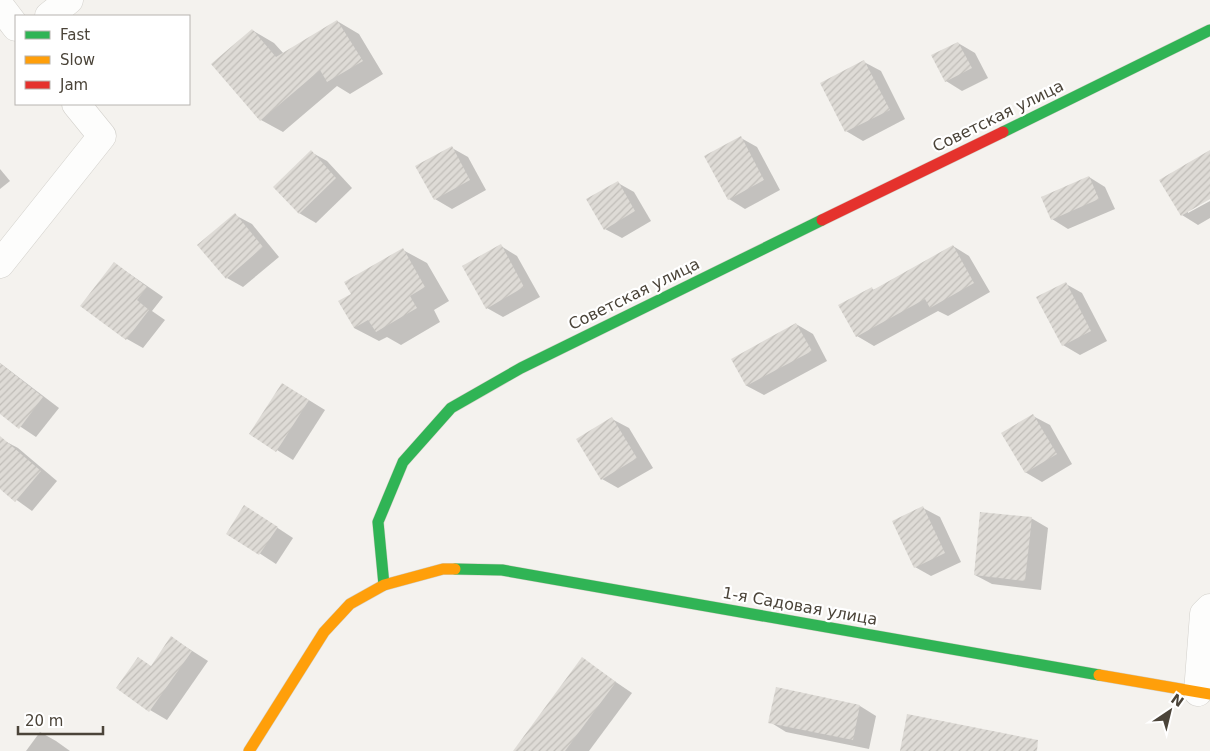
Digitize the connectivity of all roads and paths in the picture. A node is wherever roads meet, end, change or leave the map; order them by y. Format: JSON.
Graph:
{"nodes":[{"id":1,"x":69,"y":0,"type":"edge"},
{"id":2,"x":0,"y":6,"type":"edge"},
{"id":3,"x":50,"y":15,"type":"edge"},
{"id":4,"x":15,"y":26,"type":"edge"},
{"id":5,"x":1210,"y":30,"type":"edge"},
{"id":6,"x":77,"y":105,"type":"edge"},
{"id":7,"x":0,"y":264,"type":"edge"},
{"id":8,"x":384,"y":585,"type":"junction"},
{"id":9,"x":1210,"y":608,"type":"edge"},
{"id":10,"x":1204,"y":693,"type":"edge"},
{"id":11,"x":249,"y":751,"type":"edge"}],
"edges":[{"from":1,"to":3,"type":"street"},
{"from":2,"to":4,"type":"street"},
{"from":5,"to":8,"type":"street","name":"Советская улица"},
{"from":6,"to":7,"type":"street"},
{"from":8,"to":10,"type":"street","name":"1-я Садовая улица"},
{"from":8,"to":11,"type":"street"},
{"from":9,"to":10,"type":"street"}]}
